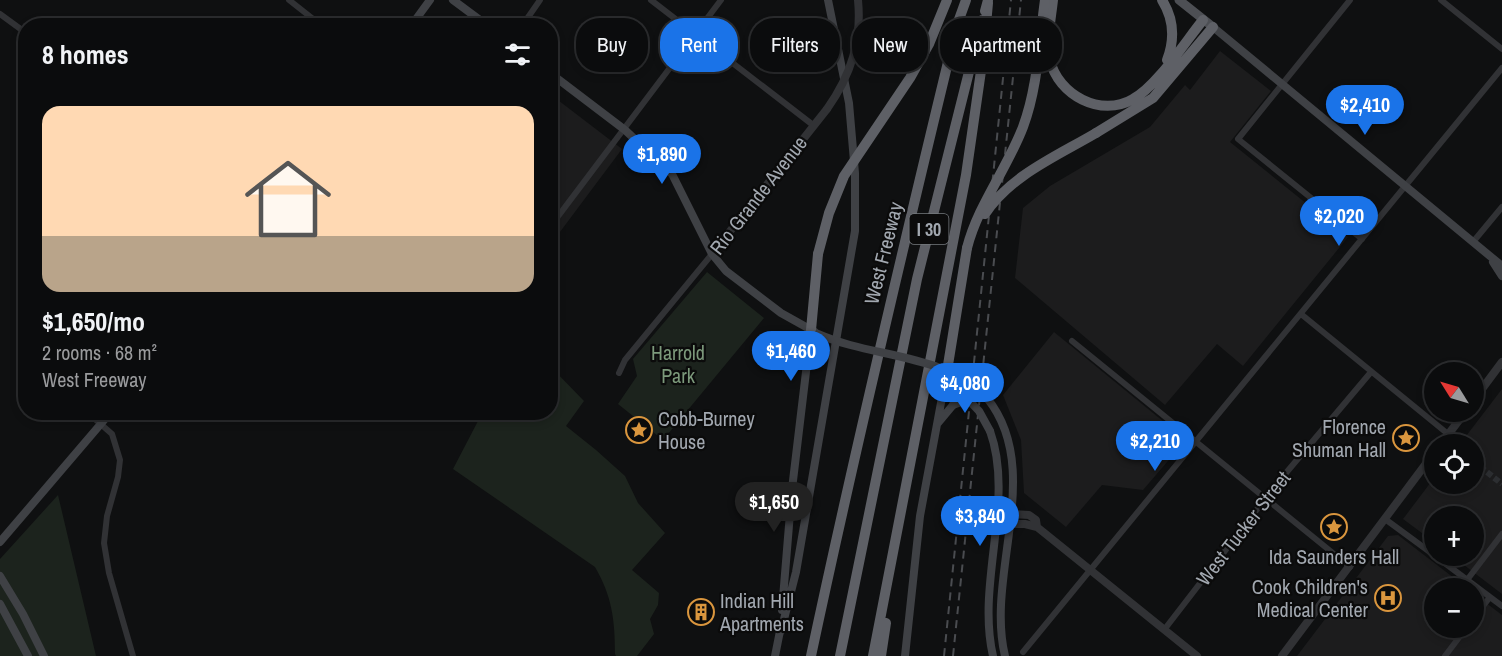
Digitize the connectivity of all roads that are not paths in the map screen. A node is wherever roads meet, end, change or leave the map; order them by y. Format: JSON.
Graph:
{"nodes":[{"id":1,"x":289,"y":0,"type":"edge"},
{"id":2,"x":430,"y":0,"type":"edge"},
{"id":3,"x":453,"y":0,"type":"edge"},
{"id":4,"x":540,"y":0,"type":"edge"},
{"id":5,"x":651,"y":0,"type":"edge"},
{"id":6,"x":721,"y":0,"type":"edge"},
{"id":7,"x":828,"y":0,"type":"edge"},
{"id":8,"x":858,"y":0,"type":"edge"},
{"id":9,"x":947,"y":0,"type":"edge"},
{"id":10,"x":966,"y":0,"type":"edge"},
{"id":11,"x":1045,"y":0,"type":"edge"},
{"id":12,"x":1053,"y":0,"type":"edge"},
{"id":13,"x":1162,"y":0,"type":"edge"},
{"id":14,"x":1179,"y":0,"type":"edge"},
{"id":15,"x":1350,"y":0,"type":"edge"},
{"id":16,"x":1441,"y":0,"type":"edge"},
{"id":17,"x":987,"y":4,"type":"edge"},
{"id":18,"x":0,"y":14,"type":"edge"},
{"id":19,"x":312,"y":18,"type":"edge"},
{"id":20,"x":417,"y":18,"type":"edge"},
{"id":21,"x":477,"y":18,"type":"edge"},
{"id":22,"x":528,"y":18,"type":"edge"},
{"id":23,"x":675,"y":18,"type":"edge"},
{"id":24,"x":708,"y":18,"type":"edge"},
{"id":25,"x":1203,"y":20,"type":"junction"},
{"id":26,"x":18,"y":27,"type":"edge"},
{"id":27,"x":1212,"y":27,"type":"junction"},
{"id":28,"x":1502,"y":49,"type":"edge"},
{"id":29,"x":738,"y":67,"type":"edge"},
{"id":30,"x":1502,"y":68,"type":"edge"},
{"id":31,"x":1162,"y":71,"type":"junction"},
{"id":32,"x":668,"y":72,"type":"edge"},
{"id":33,"x":558,"y":79,"type":"edge"},
{"id":34,"x":1281,"y":85,"type":"junction"},
{"id":35,"x":813,"y":125,"type":"junction"},
{"id":36,"x":625,"y":130,"type":"junction"},
{"id":37,"x":1405,"y":186,"type":"junction"},
{"id":38,"x":1502,"y":207,"type":"edge"},
{"id":39,"x":558,"y":217,"type":"edge"},
{"id":40,"x":1362,"y":239,"type":"junction"},
{"id":41,"x":1473,"y":242,"type":"junction"},
{"id":42,"x":967,"y":248,"type":"junction"},
{"id":43,"x":712,"y":254,"type":"junction"},
{"id":44,"x":1490,"y":256,"type":"junction"},
{"id":45,"x":1502,"y":266,"type":"edge"},
{"id":46,"x":1502,"y":276,"type":"edge"},
{"id":47,"x":1301,"y":314,"type":"junction"},
{"id":48,"x":815,"y":332,"type":"junction"},
{"id":49,"x":1072,"y":341,"type":"dead end"},
{"id":50,"x":1501,"y":365,"type":"edge"},
{"id":51,"x":948,"y":367,"type":"junction"},
{"id":52,"x":1371,"y":372,"type":"junction"},
{"id":53,"x":619,"y":373,"type":"dead end"},
{"id":54,"x":945,"y":379,"type":"junction"},
{"id":55,"x":1484,"y":387,"type":"edge"},
{"id":56,"x":972,"y":402,"type":"junction"},
{"id":57,"x":96,"y":420,"type":"edge"},
{"id":58,"x":104,"y":420,"type":"edge"},
{"id":59,"x":936,"y":426,"type":"junction"},
{"id":60,"x":1439,"y":434,"type":"edge"},
{"id":61,"x":1195,"y":442,"type":"junction"},
{"id":62,"x":1424,"y":466,"type":"edge"},
{"id":63,"x":905,"y":489,"type":"junction"},
{"id":64,"x":1265,"y":499,"type":"junction"},
{"id":65,"x":1010,"y":514,"type":"junction"},
{"id":66,"x":1385,"y":519,"type":"junction"},
{"id":67,"x":1009,"y":524,"type":"junction"},
{"id":68,"x":1037,"y":527,"type":"junction"},
{"id":69,"x":1502,"y":534,"type":"edge"},
{"id":70,"x":0,"y":542,"type":"edge"},
{"id":71,"x":1424,"y":548,"type":"edge"},
{"id":72,"x":1449,"y":566,"type":"edge"},
{"id":73,"x":1350,"y":567,"type":"junction"},
{"id":74,"x":1090,"y":571,"type":"junction"},
{"id":75,"x":0,"y":576,"type":"edge"},
{"id":76,"x":1464,"y":578,"type":"edge"},
{"id":77,"x":1469,"y":578,"type":"edge"},
{"id":78,"x":1484,"y":593,"type":"edge"},
{"id":79,"x":1490,"y":597,"type":"junction"},
{"id":80,"x":0,"y":604,"type":"edge"},
{"id":81,"x":1484,"y":605,"type":"edge"},
{"id":82,"x":1502,"y":606,"type":"edge"},
{"id":83,"x":1164,"y":630,"type":"junction"},
{"id":84,"x":781,"y":631,"type":"junction"},
{"id":85,"x":1459,"y":638,"type":"edge"},
{"id":86,"x":1023,"y":652,"type":"dead end"},
{"id":87,"x":28,"y":656,"type":"edge"},
{"id":88,"x":44,"y":656,"type":"edge"},
{"id":89,"x":133,"y":656,"type":"edge"},
{"id":90,"x":775,"y":656,"type":"edge"},
{"id":91,"x":811,"y":656,"type":"edge"},
{"id":92,"x":840,"y":656,"type":"edge"},
{"id":93,"x":873,"y":656,"type":"edge"},
{"id":94,"x":881,"y":656,"type":"edge"},
{"id":95,"x":905,"y":656,"type":"edge"},
{"id":96,"x":993,"y":656,"type":"edge"},
{"id":97,"x":1005,"y":656,"type":"edge"},
{"id":98,"x":1197,"y":656,"type":"edge"},
{"id":99,"x":1282,"y":656,"type":"edge"},
{"id":100,"x":1445,"y":656,"type":"edge"}],
"edges":[{"from":1,"to":19,"type":"street"},
{"from":2,"to":20,"type":"main road"},
{"from":3,"to":21,"type":"main road"},
{"from":4,"to":22,"type":"street"},
{"from":5,"to":23,"type":"street"},
{"from":6,"to":24,"type":"street"},
{"from":7,"to":84,"type":"main road"},
{"from":8,"to":35,"type":"street","name":"Rio Grande Avenue","bridge":true},
{"from":9,"to":48,"type":"highway","bridge":true},
{"from":10,"to":91,"type":"highway","name":"West Freeway","number":"I 30"},
{"from":11,"to":42,"type":"highway","bridge":true},
{"from":12,"to":31,"type":"highway"},
{"from":13,"to":31,"type":"highway"},
{"from":14,"to":25,"type":"main road"},
{"from":15,"to":34,"type":"street"},
{"from":16,"to":28,"type":"street"},
{"from":17,"to":63,"type":"highway"},
{"from":17,"to":92,"type":"highway","name":"West Freeway","number":"I 30"},
{"from":18,"to":26,"type":"street"},
{"from":25,"to":27,"type":"main road"},
{"from":25,"to":31,"type":"highway"},
{"from":27,"to":34,"type":"main road"},
{"from":27,"to":42,"type":"highway","bridge":true},
{"from":29,"to":35,"type":"street"},
{"from":30,"to":37,"type":"street"},
{"from":32,"to":36,"type":"street"},
{"from":33,"to":36,"type":"main road"},
{"from":34,"to":37,"type":"main road"},
{"from":34,"to":40,"type":"street"},
{"from":35,"to":43,"type":"street","name":"Rio Grande Avenue"},
{"from":36,"to":39,"type":"street"},
{"from":36,"to":43,"type":"main road"},
{"from":37,"to":40,"type":"street"},
{"from":37,"to":41,"type":"main road"},
{"from":38,"to":41,"type":"street"},
{"from":40,"to":47,"type":"street"},
{"from":41,"to":44,"type":"main road"},
{"from":42,"to":51,"type":"highway"},
{"from":43,"to":48,"type":"main road"},
{"from":43,"to":53,"type":"street","name":"Rio Grande Avenue"},
{"from":44,"to":45,"type":"main road"},
{"from":44,"to":46,"type":"main road"},
{"from":47,"to":52,"type":"street"},
{"from":47,"to":61,"type":"street"},
{"from":48,"to":51,"type":"main road","bridge":true},
{"from":48,"to":84,"type":"main road"},
{"from":49,"to":61,"type":"street"},
{"from":50,"to":55,"type":"street"},
{"from":51,"to":54,"type":"main road"},
{"from":51,"to":65,"type":"main road","bridge":true},
{"from":52,"to":60,"type":"street"},
{"from":52,"to":64,"type":"street","name":"West Tucker Street"},
{"from":54,"to":56,"type":"main road","bridge":true},
{"from":54,"to":59,"type":"main road"},
{"from":56,"to":59,"type":"main road","bridge":true},
{"from":56,"to":96,"type":"main road","bridge":true},
{"from":57,"to":89,"type":"street"},
{"from":58,"to":70,"type":"main road","bridge":true},
{"from":59,"to":95,"type":"main road"},
{"from":61,"to":64,"type":"street"},
{"from":61,"to":74,"type":"street"},
{"from":62,"to":66,"type":"street"},
{"from":63,"to":93,"type":"highway"},
{"from":63,"to":94,"type":"highway"},
{"from":64,"to":73,"type":"street"},
{"from":64,"to":83,"type":"street","name":"West Tucker Street"},
{"from":65,"to":67,"type":"main road"},
{"from":65,"to":68,"type":"street"},
{"from":66,"to":71,"type":"street"},
{"from":66,"to":73,"type":"street"},
{"from":67,"to":68,"type":"street"},
{"from":67,"to":97,"type":"main road"},
{"from":68,"to":74,"type":"street"},
{"from":69,"to":77,"type":"street"},
{"from":72,"to":76,"type":"street"},
{"from":73,"to":99,"type":"street"},
{"from":74,"to":83,"type":"street"},
{"from":74,"to":86,"type":"street"},
{"from":75,"to":88,"type":"main road"},
{"from":78,"to":79,"type":"street"},
{"from":79,"to":81,"type":"street"},
{"from":79,"to":82,"type":"street"},
{"from":80,"to":87,"type":"main road"},
{"from":83,"to":98,"type":"street"},
{"from":84,"to":90,"type":"main road"},
{"from":85,"to":100,"type":"street"}]}
